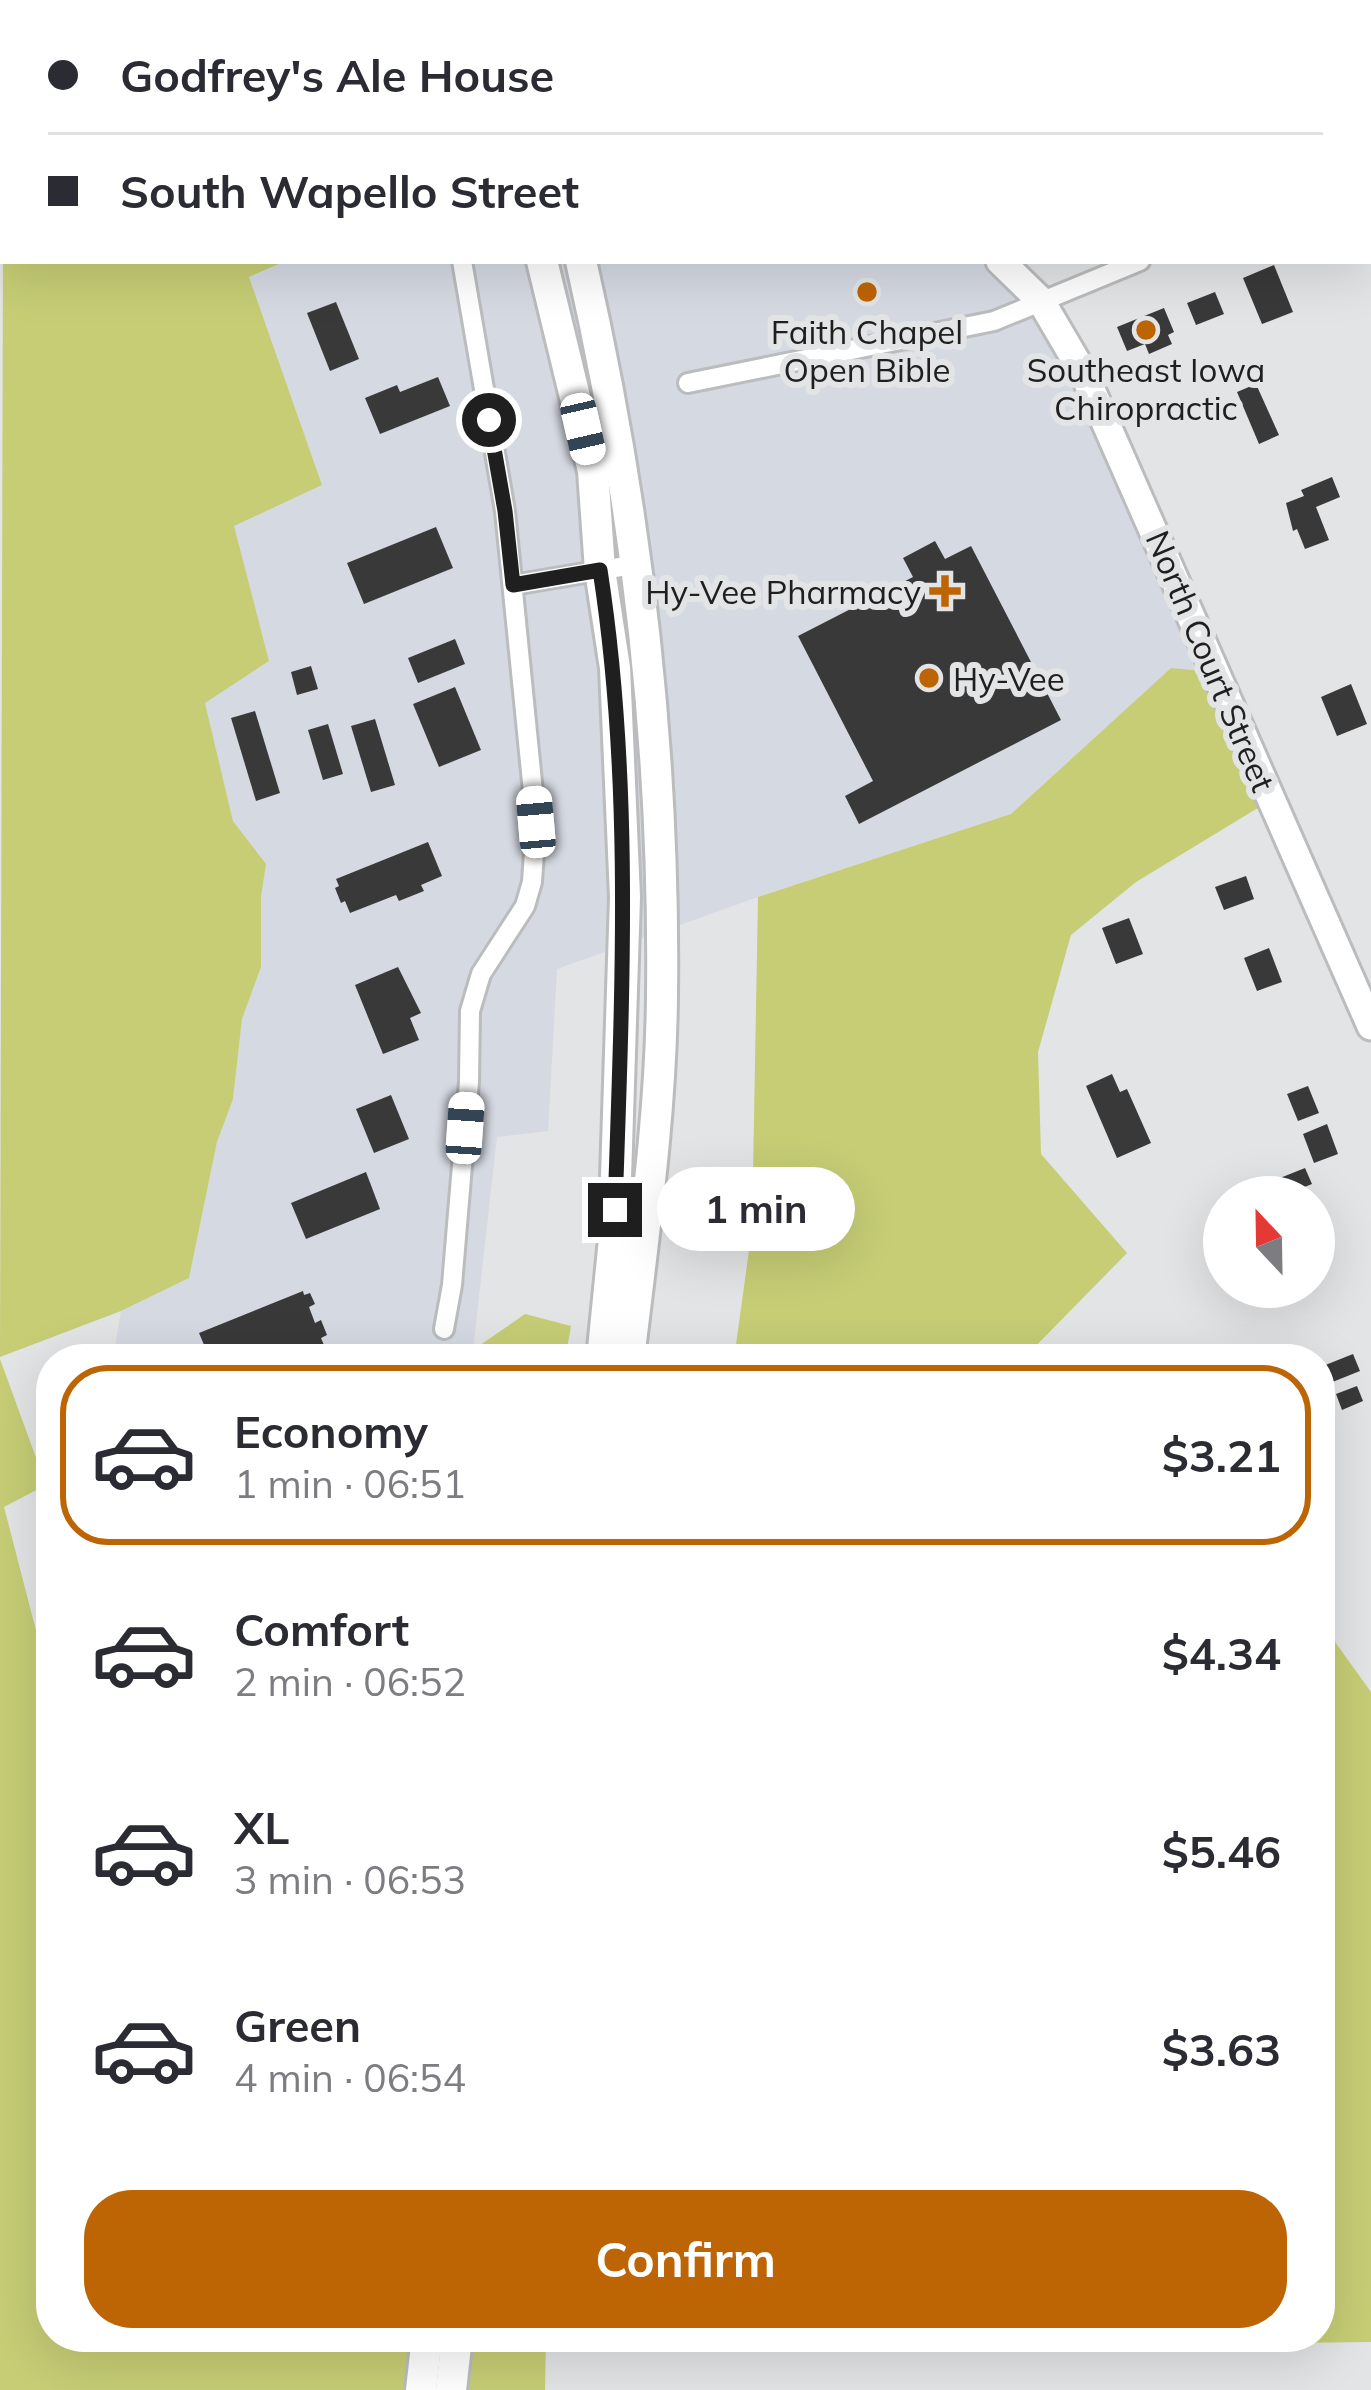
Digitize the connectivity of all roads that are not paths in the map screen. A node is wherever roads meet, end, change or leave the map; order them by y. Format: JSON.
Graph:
{"nodes":[{"id":1,"x":463,"y":264,"type":"edge"},
{"id":2,"x":543,"y":264,"type":"edge"},
{"id":3,"x":582,"y":264,"type":"edge"},
{"id":4,"x":1133,"y":264,"type":"edge"},
{"id":5,"x":1010,"y":266,"type":"edge"},
{"id":6,"x":1041,"y":301,"type":"junction"},
{"id":7,"x":688,"y":383,"type":"dead end"},
{"id":8,"x":638,"y":564,"type":"junction"},
{"id":9,"x":600,"y":570,"type":"junction"},
{"id":10,"x":513,"y":585,"type":"junction"},
{"id":11,"x":1371,"y":1026,"type":"edge"},
{"id":12,"x":444,"y":1329,"type":"dead end"},
{"id":13,"x":604,"y":1344,"type":"edge"},
{"id":14,"x":631,"y":1344,"type":"edge"},
{"id":15,"x":425,"y":2352,"type":"edge"},
{"id":16,"x":455,"y":2352,"type":"edge"},
{"id":17,"x":421,"y":2390,"type":"edge"},
{"id":18,"x":451,"y":2390,"type":"edge"}],
"edges":[{"from":1,"to":10,"type":"street"},
{"from":2,"to":9,"type":"highway"},
{"from":3,"to":8,"type":"highway"},
{"from":4,"to":6,"type":"street"},
{"from":5,"to":6,"type":"main road","name":"North Court Street"},
{"from":6,"to":7,"type":"street"},
{"from":6,"to":11,"type":"main road","name":"North Court Street"},
{"from":8,"to":9,"type":"street"},
{"from":8,"to":14,"type":"highway"},
{"from":9,"to":10,"type":"street"},
{"from":9,"to":13,"type":"highway"},
{"from":10,"to":12,"type":"street"},
{"from":15,"to":17,"type":"highway"},
{"from":16,"to":18,"type":"highway"}]}
